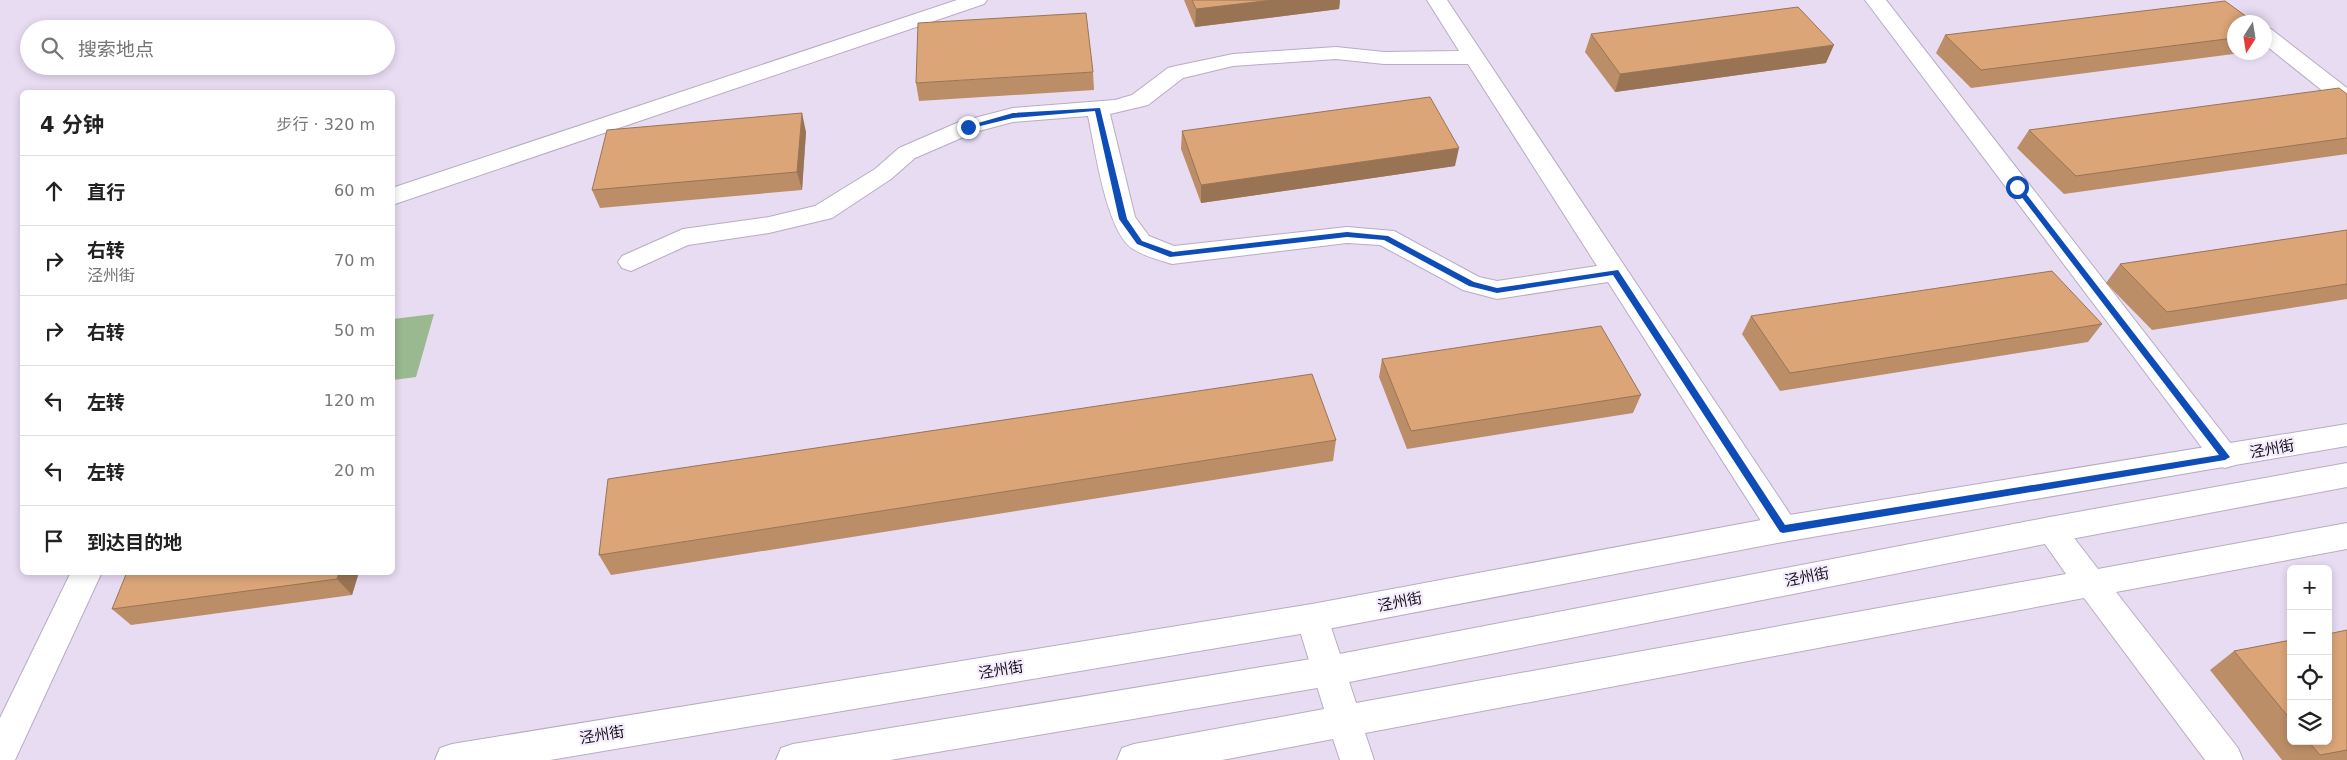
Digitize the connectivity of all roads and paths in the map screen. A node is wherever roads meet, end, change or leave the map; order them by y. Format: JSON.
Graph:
{"nodes":[{"id":1,"x":977,"y":0,"type":"edge"},
{"id":2,"x":1437,"y":0,"type":"edge"},
{"id":3,"x":1875,"y":0,"type":"edge"},
{"id":4,"x":2272,"y":38,"type":"edge"},
{"id":5,"x":1474,"y":57,"type":"junction"},
{"id":6,"x":2347,"y":99,"type":"edge"},
{"id":7,"x":1098,"y":109,"type":"junction"},
{"id":8,"x":395,"y":196,"type":"edge"},
{"id":9,"x":631,"y":262,"type":"dead end"},
{"id":10,"x":1615,"y":272,"type":"junction"},
{"id":11,"x":2347,"y":435,"type":"edge"},
{"id":12,"x":2225,"y":457,"type":"junction"},
{"id":13,"x":2347,"y":475,"type":"edge"},
{"id":14,"x":1783,"y":529,"type":"junction"},
{"id":15,"x":2050,"y":530,"type":"junction"},
{"id":16,"x":2347,"y":536,"type":"edge"},
{"id":17,"x":86,"y":575,"type":"edge"},
{"id":18,"x":2091,"y":583,"type":"junction"},
{"id":19,"x":1312,"y":618,"type":"junction"},
{"id":20,"x":1329,"y":671,"type":"junction"},
{"id":21,"x":1345,"y":720,"type":"junction"},
{"id":22,"x":0,"y":754,"type":"edge"},
{"id":23,"x":452,"y":760,"type":"edge"},
{"id":24,"x":793,"y":760,"type":"edge"},
{"id":25,"x":1134,"y":760,"type":"edge"},
{"id":26,"x":1357,"y":760,"type":"edge"},
{"id":27,"x":2226,"y":760,"type":"edge"}],
"edges":[{"from":1,"to":8,"type":"main road"},
{"from":2,"to":5,"type":"main road"},
{"from":3,"to":12,"type":"main road"},
{"from":4,"to":6,"type":"main road"},
{"from":5,"to":7,"type":"main road"},
{"from":5,"to":10,"type":"main road"},
{"from":7,"to":9,"type":"main road"},
{"from":7,"to":10,"type":"main road"},
{"from":10,"to":14,"type":"main road"},
{"from":11,"to":12,"type":"main road","name":"泾州街"},
{"from":12,"to":14,"type":"main road","name":"泾州街"},
{"from":13,"to":15,"type":"main road","name":"泾州街"},
{"from":14,"to":19,"type":"main road","name":"泾州街"},
{"from":15,"to":18,"type":"main road"},
{"from":15,"to":20,"type":"main road","name":"泾州街"},
{"from":16,"to":18,"type":"main road"},
{"from":17,"to":22,"type":"main road"},
{"from":18,"to":21,"type":"main road"},
{"from":18,"to":27,"type":"main road"},
{"from":19,"to":20,"type":"main road"},
{"from":19,"to":23,"type":"main road","name":"泾州街"},
{"from":20,"to":21,"type":"main road"},
{"from":20,"to":24,"type":"main road","name":"泾州街"},
{"from":21,"to":25,"type":"main road"},
{"from":21,"to":26,"type":"main road"}]}
